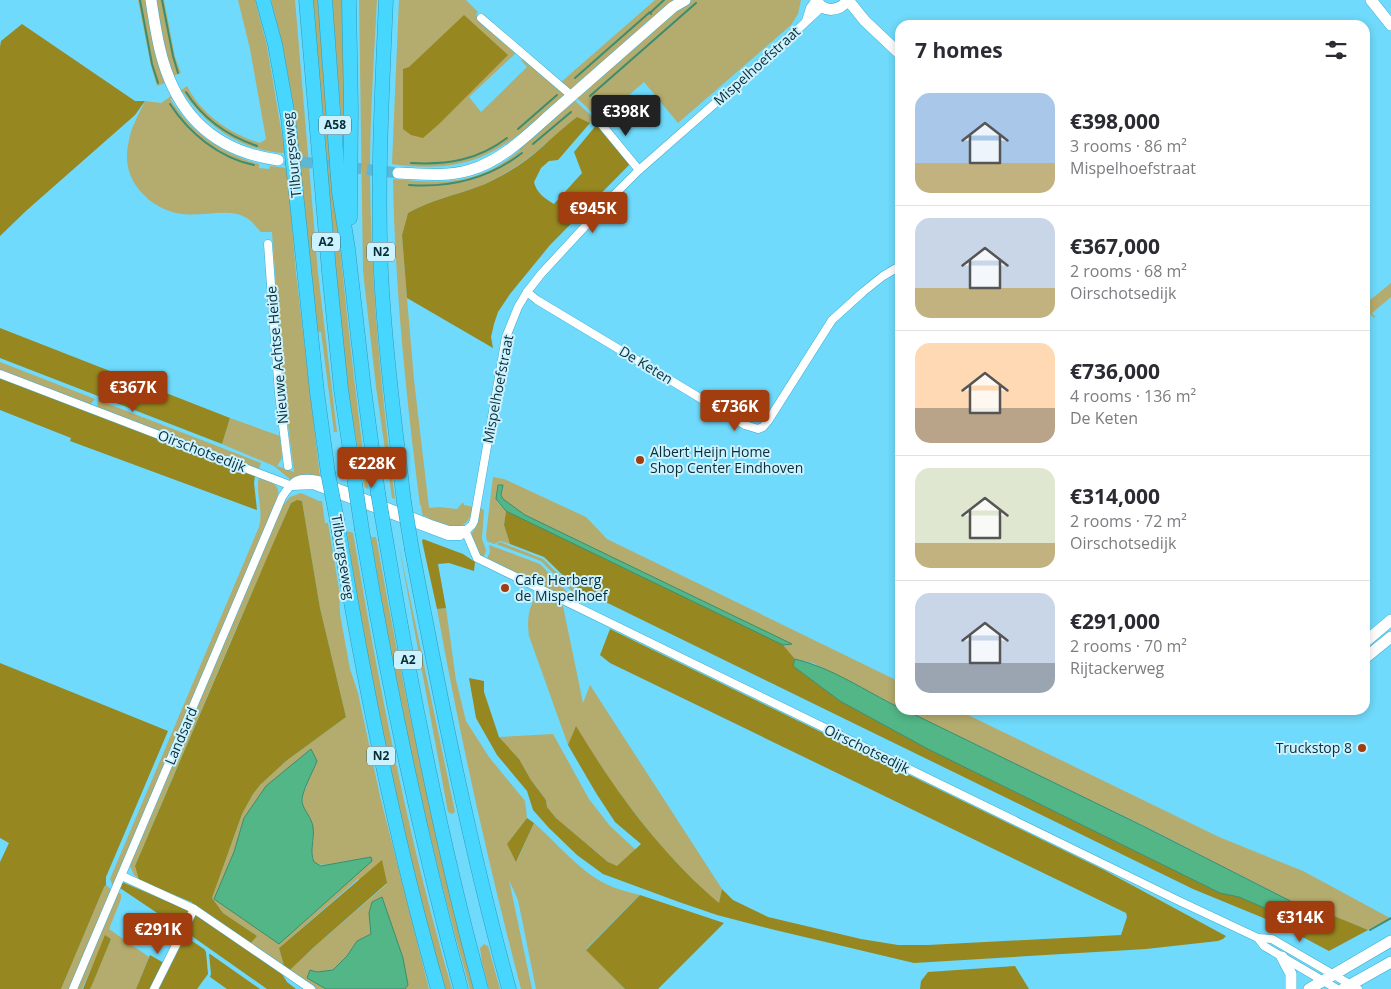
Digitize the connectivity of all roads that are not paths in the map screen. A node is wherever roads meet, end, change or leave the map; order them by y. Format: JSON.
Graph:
{"nodes":[{"id":1,"x":151,"y":0,"type":"edge"},
{"id":2,"x":263,"y":0,"type":"edge"},
{"id":3,"x":306,"y":0,"type":"edge"},
{"id":4,"x":324,"y":0,"type":"edge"},
{"id":5,"x":349,"y":0,"type":"edge"},
{"id":6,"x":386,"y":0,"type":"edge"},
{"id":7,"x":685,"y":0,"type":"edge"},
{"id":8,"x":1371,"y":0,"type":"edge"},
{"id":9,"x":818,"y":2,"type":"edge"},
{"id":10,"x":846,"y":3,"type":"edge"},
{"id":11,"x":676,"y":4,"type":"edge"},
{"id":12,"x":481,"y":18,"type":"dead end"},
{"id":13,"x":1391,"y":25,"type":"edge"},
{"id":14,"x":895,"y":50,"type":"edge"},
{"id":15,"x":572,"y":96,"type":"junction"},
{"id":16,"x":597,"y":119,"type":"dead end"},
{"id":17,"x":278,"y":160,"type":"tunnel mouth"},
{"id":18,"x":639,"y":170,"type":"junction"},
{"id":19,"x":398,"y":173,"type":"tunnel mouth"},
{"id":20,"x":268,"y":244,"type":"dead end"},
{"id":21,"x":348,"y":249,"type":"junction"},
{"id":22,"x":895,"y":269,"type":"edge"},
{"id":23,"x":528,"y":292,"type":"junction"},
{"id":24,"x":0,"y":374,"type":"edge"},
{"id":25,"x":288,"y":466,"type":"dead end"},
{"id":26,"x":292,"y":486,"type":"junction"},
{"id":27,"x":464,"y":530,"type":"junction"},
{"id":28,"x":1391,"y":620,"type":"edge"},
{"id":29,"x":1386,"y":636,"type":"edge"},
{"id":30,"x":1370,"y":641,"type":"edge"},
{"id":31,"x":1370,"y":653,"type":"edge"},
{"id":32,"x":1391,"y":653,"type":"edge"},
{"id":33,"x":122,"y":876,"type":"junction"},
{"id":34,"x":194,"y":909,"type":"junction"},
{"id":35,"x":1258,"y":938,"type":"junction"},
{"id":36,"x":1391,"y":942,"type":"edge"},
{"id":37,"x":1282,"y":957,"type":"junction"},
{"id":38,"x":1391,"y":962,"type":"edge"},
{"id":39,"x":1334,"y":974,"type":"junction"},
{"id":40,"x":1323,"y":981,"type":"junction"},
{"id":41,"x":1350,"y":987,"type":"edge"},
{"id":42,"x":73,"y":989,"type":"edge"},
{"id":43,"x":154,"y":989,"type":"edge"},
{"id":44,"x":311,"y":989,"type":"edge"},
{"id":45,"x":438,"y":989,"type":"edge"},
{"id":46,"x":461,"y":989,"type":"edge"},
{"id":47,"x":482,"y":989,"type":"edge"},
{"id":48,"x":509,"y":989,"type":"edge"},
{"id":49,"x":1292,"y":989,"type":"edge"},
{"id":50,"x":1309,"y":989,"type":"edge"},
{"id":51,"x":1337,"y":989,"type":"edge"}],
"edges":[{"from":1,"to":17,"type":"street"},
{"from":2,"to":45,"type":"highway","name":"Tilburgseweg","number":"N2","bridge":true},
{"from":3,"to":46,"type":"highway","name":"Tilburgseweg","number":"A2","bridge":true},
{"from":4,"to":21,"type":"highway","number":"A58"},
{"from":5,"to":21,"type":"highway","number":"A2"},
{"from":6,"to":48,"type":"highway","number":"N2","bridge":true},
{"from":7,"to":11,"type":"street"},
{"from":8,"to":13,"type":"street"},
{"from":9,"to":10,"type":"street"},
{"from":9,"to":18,"type":"street","name":"Mispelhoefstraat"},
{"from":10,"to":14,"type":"street"},
{"from":11,"to":15,"type":"street"},
{"from":12,"to":15,"type":"street"},
{"from":15,"to":19,"type":"street"},
{"from":16,"to":18,"type":"street"},
{"from":18,"to":23,"type":"street","name":"Mispelhoefstraat"},
{"from":20,"to":25,"type":"street","name":"Nieuwe Achtse Heide"},
{"from":21,"to":47,"type":"highway","number":"A2","bridge":true},
{"from":22,"to":23,"type":"street","name":"De Keten"},
{"from":23,"to":27,"type":"street","name":"Mispelhoefstraat"},
{"from":24,"to":26,"type":"street","name":"Oirschotsedijk"},
{"from":26,"to":27,"type":"street"},
{"from":26,"to":33,"type":"street","name":"Landsard"},
{"from":27,"to":35,"type":"street","name":"Oirschotsedijk"},
{"from":28,"to":29,"type":"street"},
{"from":29,"to":30,"type":"street"},
{"from":29,"to":31,"type":"street"},
{"from":29,"to":32,"type":"street"},
{"from":33,"to":34,"type":"street"},
{"from":33,"to":42,"type":"street","name":"Landsard"},
{"from":34,"to":43,"type":"street"},
{"from":34,"to":44,"type":"street"},
{"from":35,"to":37,"type":"street","name":"Oirschotsedijk"},
{"from":35,"to":39,"type":"street","name":"Oirschotsedijk"},
{"from":36,"to":39,"type":"street"},
{"from":37,"to":40,"type":"street","name":"Oirschotsedijk"},
{"from":37,"to":49,"type":"street"},
{"from":38,"to":41,"type":"street"},
{"from":39,"to":40,"type":"street"},
{"from":39,"to":41,"type":"street","name":"Oirschotsedijk"},
{"from":40,"to":50,"type":"street"},
{"from":40,"to":51,"type":"street","name":"Oirschotsedijk"}]}
